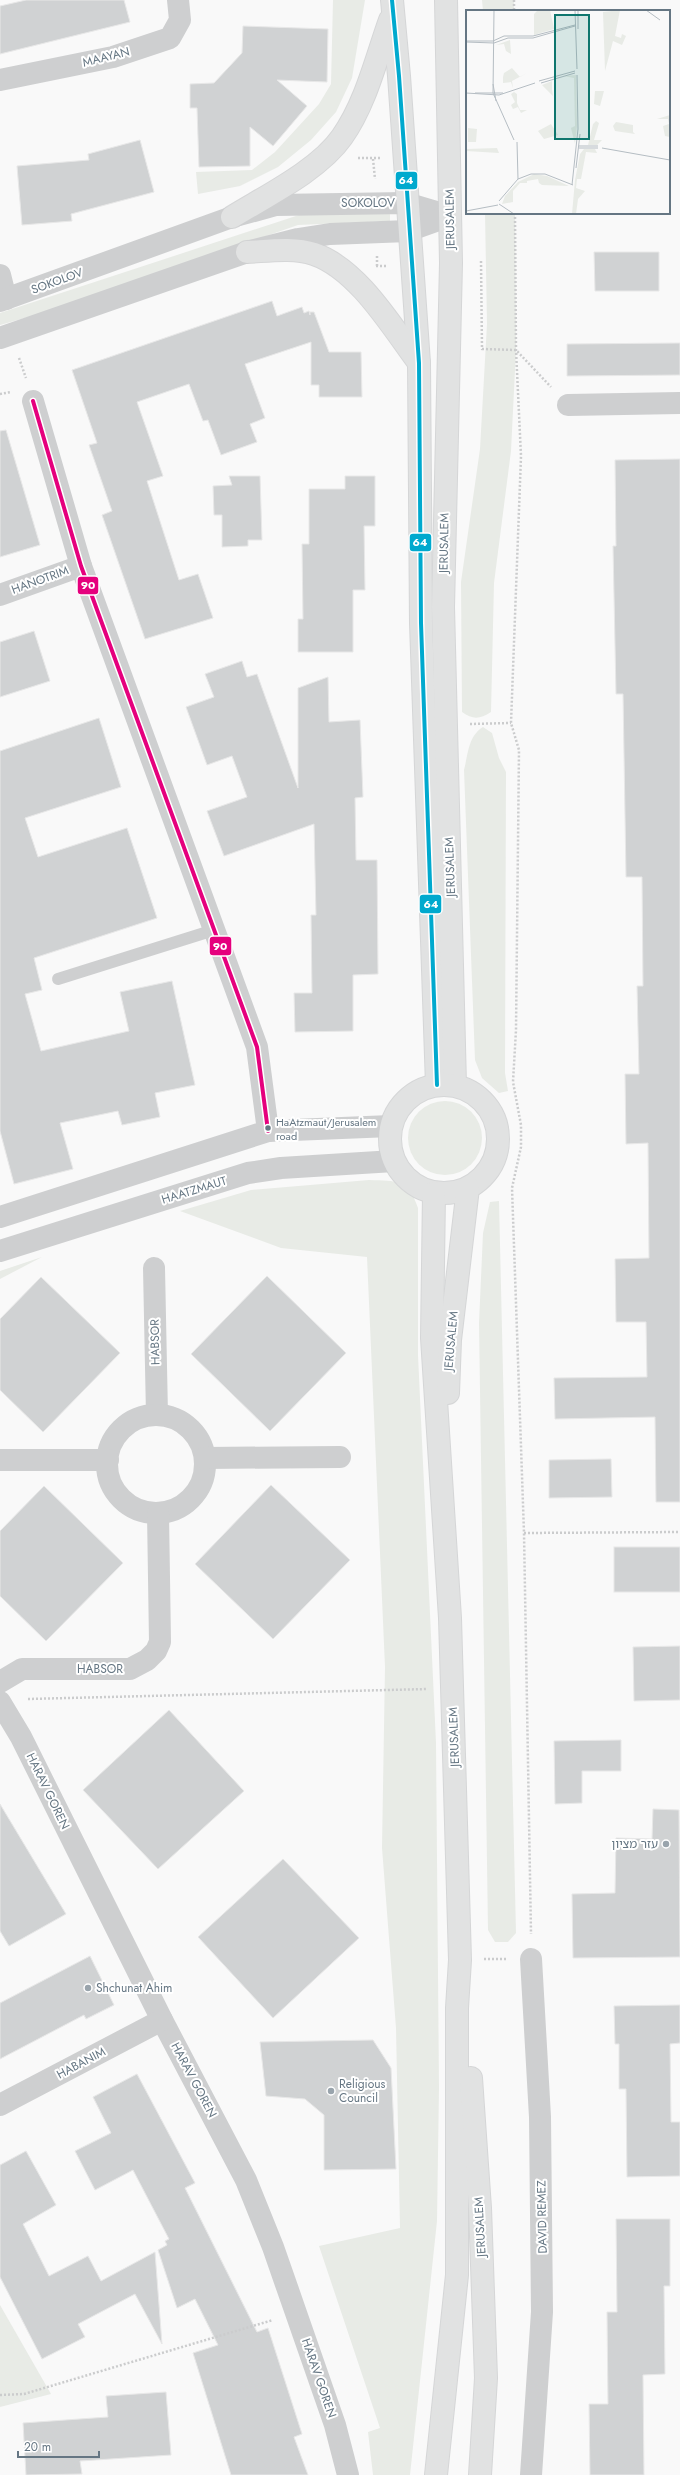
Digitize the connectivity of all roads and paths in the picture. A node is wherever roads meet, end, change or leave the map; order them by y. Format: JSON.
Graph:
{"nodes":[{"id":1,"x":178,"y":0,"type":"edge"},
{"id":2,"x":446,"y":0,"type":"edge"},
{"id":3,"x":392,"y":7,"type":"edge"},
{"id":4,"x":0,"y":80,"type":"edge"},
{"id":5,"x":353,"y":158,"type":"dead end"},
{"id":6,"x":383,"y":158,"type":"dead end"},
{"id":7,"x":373,"y":159,"type":"junction"},
{"id":8,"x":375,"y":182,"type":"dead end"},
{"id":9,"x":406,"y":203,"type":"junction"},
{"id":10,"x":515,"y":214,"type":"edge"},
{"id":11,"x":450,"y":216,"type":"junction"},
{"id":12,"x":232,"y":217,"type":"junction"},
{"id":13,"x":408,"y":231,"type":"junction"},
{"id":14,"x":247,"y":252,"type":"junction"},
{"id":15,"x":481,"y":262,"type":"dead end"},
{"id":16,"x":0,"y":275,"type":"edge"},
{"id":17,"x":3,"y":300,"type":"edge"},
{"id":18,"x":0,"y":338,"type":"edge"},
{"id":19,"x":516,"y":350,"type":"junction"},
{"id":20,"x":19,"y":356,"type":"dead end"},
{"id":21,"x":419,"y":363,"type":"junction"},
{"id":22,"x":30,"y":391,"type":"joint"},
{"id":23,"x":680,"y":403,"type":"edge"},
{"id":24,"x":568,"y":405,"type":"joint"},
{"id":25,"x":81,"y":566,"type":"junction"},
{"id":26,"x":0,"y":595,"type":"edge"},
{"id":27,"x":511,"y":723,"type":"junction"},
{"id":28,"x":446,"y":724,"type":"junction"},
{"id":29,"x":214,"y":930,"type":"junction"},
{"id":30,"x":58,"y":978,"type":"dead end"},
{"id":31,"x":446,"y":1085,"type":"junction"},
{"id":32,"x":391,"y":1126,"type":"junction"},
{"id":33,"x":268,"y":1131,"type":"junction"},
{"id":34,"x":394,"y":1160,"type":"junction"},
{"id":35,"x":468,"y":1188,"type":"junction"},
{"id":36,"x":434,"y":1193,"type":"junction"},
{"id":37,"x":0,"y":1217,"type":"edge"},
{"id":38,"x":0,"y":1251,"type":"edge"},
{"id":39,"x":154,"y":1268,"type":"dead end"},
{"id":40,"x":157,"y":1415,"type":"junction"},
{"id":41,"x":340,"y":1457,"type":"dead end"},
{"id":42,"x":205,"y":1458,"type":"junction"},
{"id":43,"x":0,"y":1460,"type":"edge"},
{"id":44,"x":108,"y":1460,"type":"junction"},
{"id":45,"x":442,"y":1494,"type":"junction"},
{"id":46,"x":158,"y":1513,"type":"junction"},
{"id":47,"x":680,"y":1532,"type":"edge"},
{"id":48,"x":524,"y":1534,"type":"junction"},
{"id":49,"x":0,"y":1682,"type":"edge"},
{"id":50,"x":432,"y":1689,"type":"dead end"},
{"id":51,"x":2,"y":1705,"type":"edge"},
{"id":52,"x":531,"y":1959,"type":"junction"},
{"id":53,"x":460,"y":1970,"type":"junction"},
{"id":54,"x":162,"y":2020,"type":"junction"},
{"id":55,"x":0,"y":2105,"type":"edge"},
{"id":56,"x":296,"y":2313,"type":"junction"},
{"id":57,"x":0,"y":2395,"type":"edge"},
{"id":58,"x":348,"y":2475,"type":"edge"},
{"id":59,"x":436,"y":2475,"type":"edge"},
{"id":60,"x":480,"y":2475,"type":"edge"},
{"id":61,"x":531,"y":2475,"type":"edge"}],
"edges":[{"from":1,"to":4,"type":"street","name":"MAAYAN"},
{"from":2,"to":11,"type":"main road","name":"JERUSALEM"},
{"from":3,"to":9,"type":"main road","name":"JERUSALEM"},
{"from":3,"to":12,"type":"main road"},
{"from":5,"to":7,"type":"path"},
{"from":6,"to":7,"type":"path"},
{"from":7,"to":8,"type":"path"},
{"from":9,"to":11,"type":"street","name":"SOKOLOV"},
{"from":9,"to":12,"type":"street","name":"SOKOLOV"},
{"from":9,"to":13,"type":"main road","name":"JERUSALEM"},
{"from":10,"to":19,"type":"path"},
{"from":11,"to":13,"type":"street"},
{"from":11,"to":28,"type":"main road","name":"JERUSALEM"},
{"from":12,"to":17,"type":"street","name":"SOKOLOV"},
{"from":13,"to":14,"type":"street"},
{"from":13,"to":21,"type":"main road","name":"JERUSALEM"},
{"from":14,"to":18,"type":"street"},
{"from":14,"to":21,"type":"main road"},
{"from":15,"to":19,"type":"path"},
{"from":16,"to":17,"type":"street"},
{"from":19,"to":24,"type":"path"},
{"from":19,"to":27,"type":"path"},
{"from":20,"to":22,"type":"path"},
{"from":21,"to":31,"type":"main road","name":"JERUSALEM"},
{"from":22,"to":25,"type":"street"},
{"from":23,"to":24,"type":"street"},
{"from":25,"to":26,"type":"street","name":"HANOTRIM"},
{"from":25,"to":29,"type":"street"},
{"from":27,"to":28,"type":"path"},
{"from":27,"to":48,"type":"path"},
{"from":28,"to":31,"type":"main road","name":"JERUSALEM"},
{"from":29,"to":30,"type":"lane"},
{"from":29,"to":33,"type":"street"},
{"from":31,"to":32,"type":"main road"},
{"from":31,"to":35,"type":"main road"},
{"from":32,"to":33,"type":"street"},
{"from":32,"to":34,"type":"main road"},
{"from":33,"to":37,"type":"street"},
{"from":34,"to":36,"type":"main road"},
{"from":34,"to":38,"type":"street","name":"HAATZMAUT"},
{"from":35,"to":36,"type":"main road"},
{"from":35,"to":45,"type":"main road","name":"JERUSALEM"},
{"from":36,"to":45,"type":"main road","name":"JERUSALEM"},
{"from":39,"to":40,"type":"street","name":"HABSOR"},
{"from":40,"to":42,"type":"street"},
{"from":40,"to":44,"type":"street"},
{"from":41,"to":42,"type":"street"},
{"from":42,"to":46,"type":"street"},
{"from":43,"to":44,"type":"street"},
{"from":44,"to":46,"type":"street"},
{"from":45,"to":53,"type":"main road","name":"JERUSALEM"},
{"from":46,"to":49,"type":"street","name":"HABSOR"},
{"from":47,"to":48,"type":"path"},
{"from":48,"to":52,"type":"path"},
{"from":50,"to":51,"type":"path"},
{"from":51,"to":54,"type":"street","name":"HARAV GOREN"},
{"from":52,"to":53,"type":"path"},
{"from":52,"to":61,"type":"street","name":"DAVID REMEZ"},
{"from":53,"to":59,"type":"main road","name":"JERUSALEM"},
{"from":53,"to":60,"type":"main road","name":"JERUSALEM"},
{"from":54,"to":55,"type":"street","name":"HABANIM"},
{"from":54,"to":56,"type":"street","name":"HARAV GOREN"},
{"from":56,"to":57,"type":"path"},
{"from":56,"to":58,"type":"street","name":"HARAV GOREN"}]}
